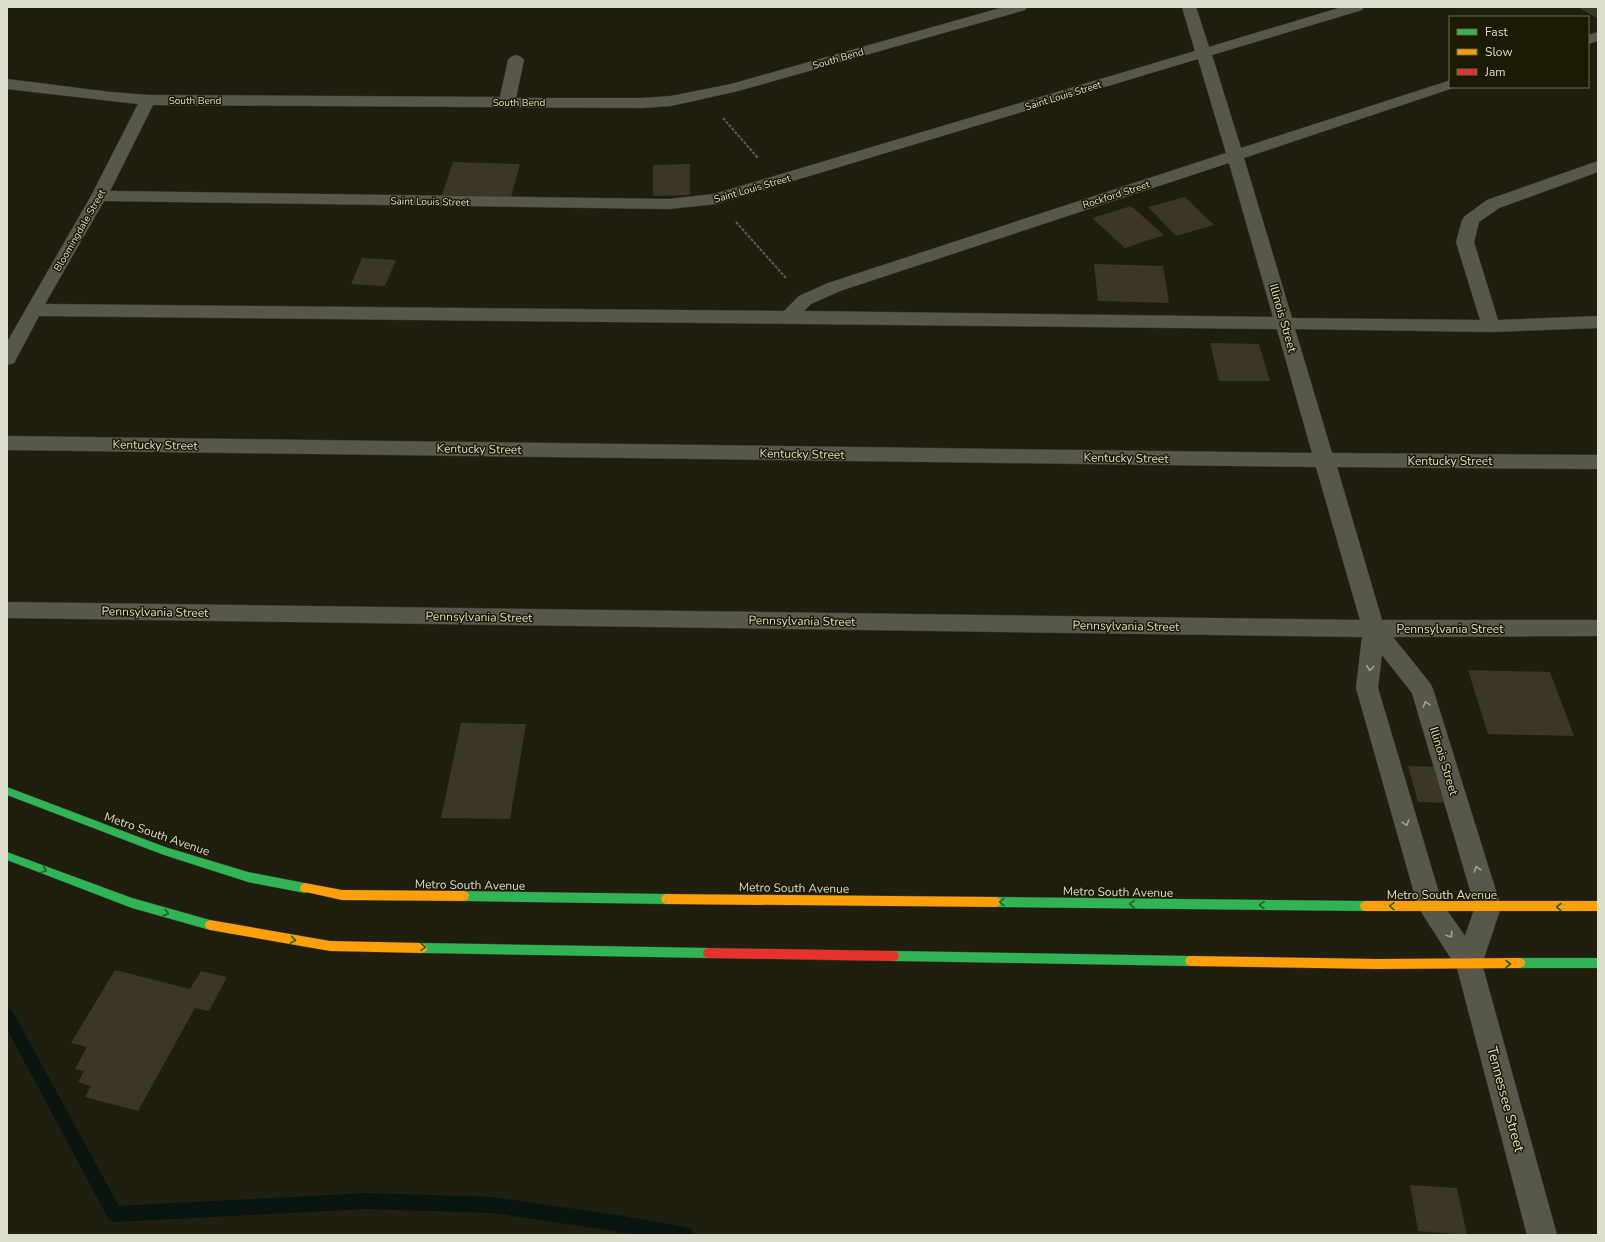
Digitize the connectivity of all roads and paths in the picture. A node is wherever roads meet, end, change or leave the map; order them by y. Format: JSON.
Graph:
{"nodes":[{"id":1,"x":1020,"y":7,"type":"edge"},
{"id":2,"x":1189,"y":7,"type":"edge"},
{"id":3,"x":1357,"y":7,"type":"edge"},
{"id":4,"x":1203,"y":53,"type":"junction"},
{"id":5,"x":516,"y":60,"type":"dead end"},
{"id":6,"x":7,"y":84,"type":"edge"},
{"id":7,"x":1449,"y":85,"type":"edge"},
{"id":8,"x":703,"y":95,"type":"junction"},
{"id":9,"x":148,"y":100,"type":"junction"},
{"id":10,"x":507,"y":102,"type":"junction"},
{"id":11,"x":1235,"y":156,"type":"junction"},
{"id":12,"x":1598,"y":166,"type":"edge"},
{"id":13,"x":779,"y":181,"type":"junction"},
{"id":14,"x":99,"y":196,"type":"junction"},
{"id":15,"x":716,"y":200,"type":"junction"},
{"id":16,"x":805,"y":300,"type":"junction"},
{"id":17,"x":33,"y":310,"type":"junction"},
{"id":18,"x":789,"y":317,"type":"junction"},
{"id":19,"x":1598,"y":322,"type":"edge"},
{"id":20,"x":1284,"y":323,"type":"junction"},
{"id":21,"x":1491,"y":326,"type":"junction"},
{"id":22,"x":7,"y":359,"type":"edge"},
{"id":23,"x":7,"y":443,"type":"edge"},
{"id":24,"x":1324,"y":460,"type":"junction"},
{"id":25,"x":1598,"y":462,"type":"edge"},
{"id":26,"x":7,"y":610,"type":"edge"},
{"id":27,"x":1598,"y":628,"type":"edge"},
{"id":28,"x":1374,"y":629,"type":"junction"},
{"id":29,"x":7,"y":791,"type":"edge"},
{"id":30,"x":7,"y":856,"type":"edge"},
{"id":31,"x":1598,"y":906,"type":"edge"},
{"id":32,"x":1431,"y":907,"type":"junction"},
{"id":33,"x":1488,"y":907,"type":"junction"},
{"id":34,"x":1598,"y":963,"type":"edge"},
{"id":35,"x":1469,"y":964,"type":"junction"},
{"id":36,"x":1542,"y":1235,"type":"edge"}],
"edges":[{"from":1,"to":8,"type":"street","name":"South Bend"},
{"from":2,"to":4,"type":"street","name":"Illinois Street"},
{"from":3,"to":4,"type":"street","name":"Saint Louis Street"},
{"from":4,"to":11,"type":"street","name":"Illinois Street"},
{"from":4,"to":13,"type":"street","name":"Saint Louis Street"},
{"from":5,"to":10,"type":"street"},
{"from":6,"to":9,"type":"street","name":"South Bend"},
{"from":7,"to":11,"type":"street","name":"Rockford Street"},
{"from":8,"to":10,"type":"street","name":"South Bend"},
{"from":8,"to":13,"type":"path"},
{"from":9,"to":10,"type":"street","name":"South Bend"},
{"from":9,"to":14,"type":"street","name":"Bloomingdale Street"},
{"from":11,"to":16,"type":"street","name":"Rockford Street"},
{"from":11,"to":20,"type":"street","name":"Illinois Street"},
{"from":12,"to":21,"type":"street"},
{"from":13,"to":15,"type":"street","name":"Saint Louis Street"},
{"from":14,"to":15,"type":"street","name":"Saint Louis Street"},
{"from":14,"to":17,"type":"street","name":"Bloomingdale Street"},
{"from":15,"to":16,"type":"path"},
{"from":16,"to":18,"type":"street","name":"Rockford Street"},
{"from":17,"to":18,"type":"street"},
{"from":17,"to":22,"type":"street","name":"Bloomingdale Street"},
{"from":18,"to":20,"type":"street"},
{"from":19,"to":21,"type":"street"},
{"from":20,"to":21,"type":"street"},
{"from":20,"to":24,"type":"street","name":"Illinois Street"},
{"from":23,"to":24,"type":"street","name":"Kentucky Street"},
{"from":24,"to":25,"type":"street","name":"Kentucky Street"},
{"from":24,"to":28,"type":"street","name":"Illinois Street"},
{"from":26,"to":28,"type":"street","name":"Pennsylvania Street"},
{"from":27,"to":28,"type":"street","name":"Pennsylvania Street"},
{"from":28,"to":32,"type":"street","name":"Illinois Street","one_way":true},
{"from":33,"to":28,"type":"street","name":"Illinois Street","one_way":true},
{"from":32,"to":29,"type":"street","name":"Metro South Avenue","one_way":true},
{"from":30,"to":35,"type":"street","one_way":true},
{"from":31,"to":33,"type":"street","name":"Metro South Avenue","one_way":true},
{"from":32,"to":33,"type":"street","name":"Metro South Avenue"},
{"from":32,"to":35,"type":"street","name":"Illinois Street","one_way":true},
{"from":33,"to":35,"type":"street"},
{"from":35,"to":34,"type":"street","one_way":true},
{"from":35,"to":36,"type":"street","name":"Tennessee Street"}]}
